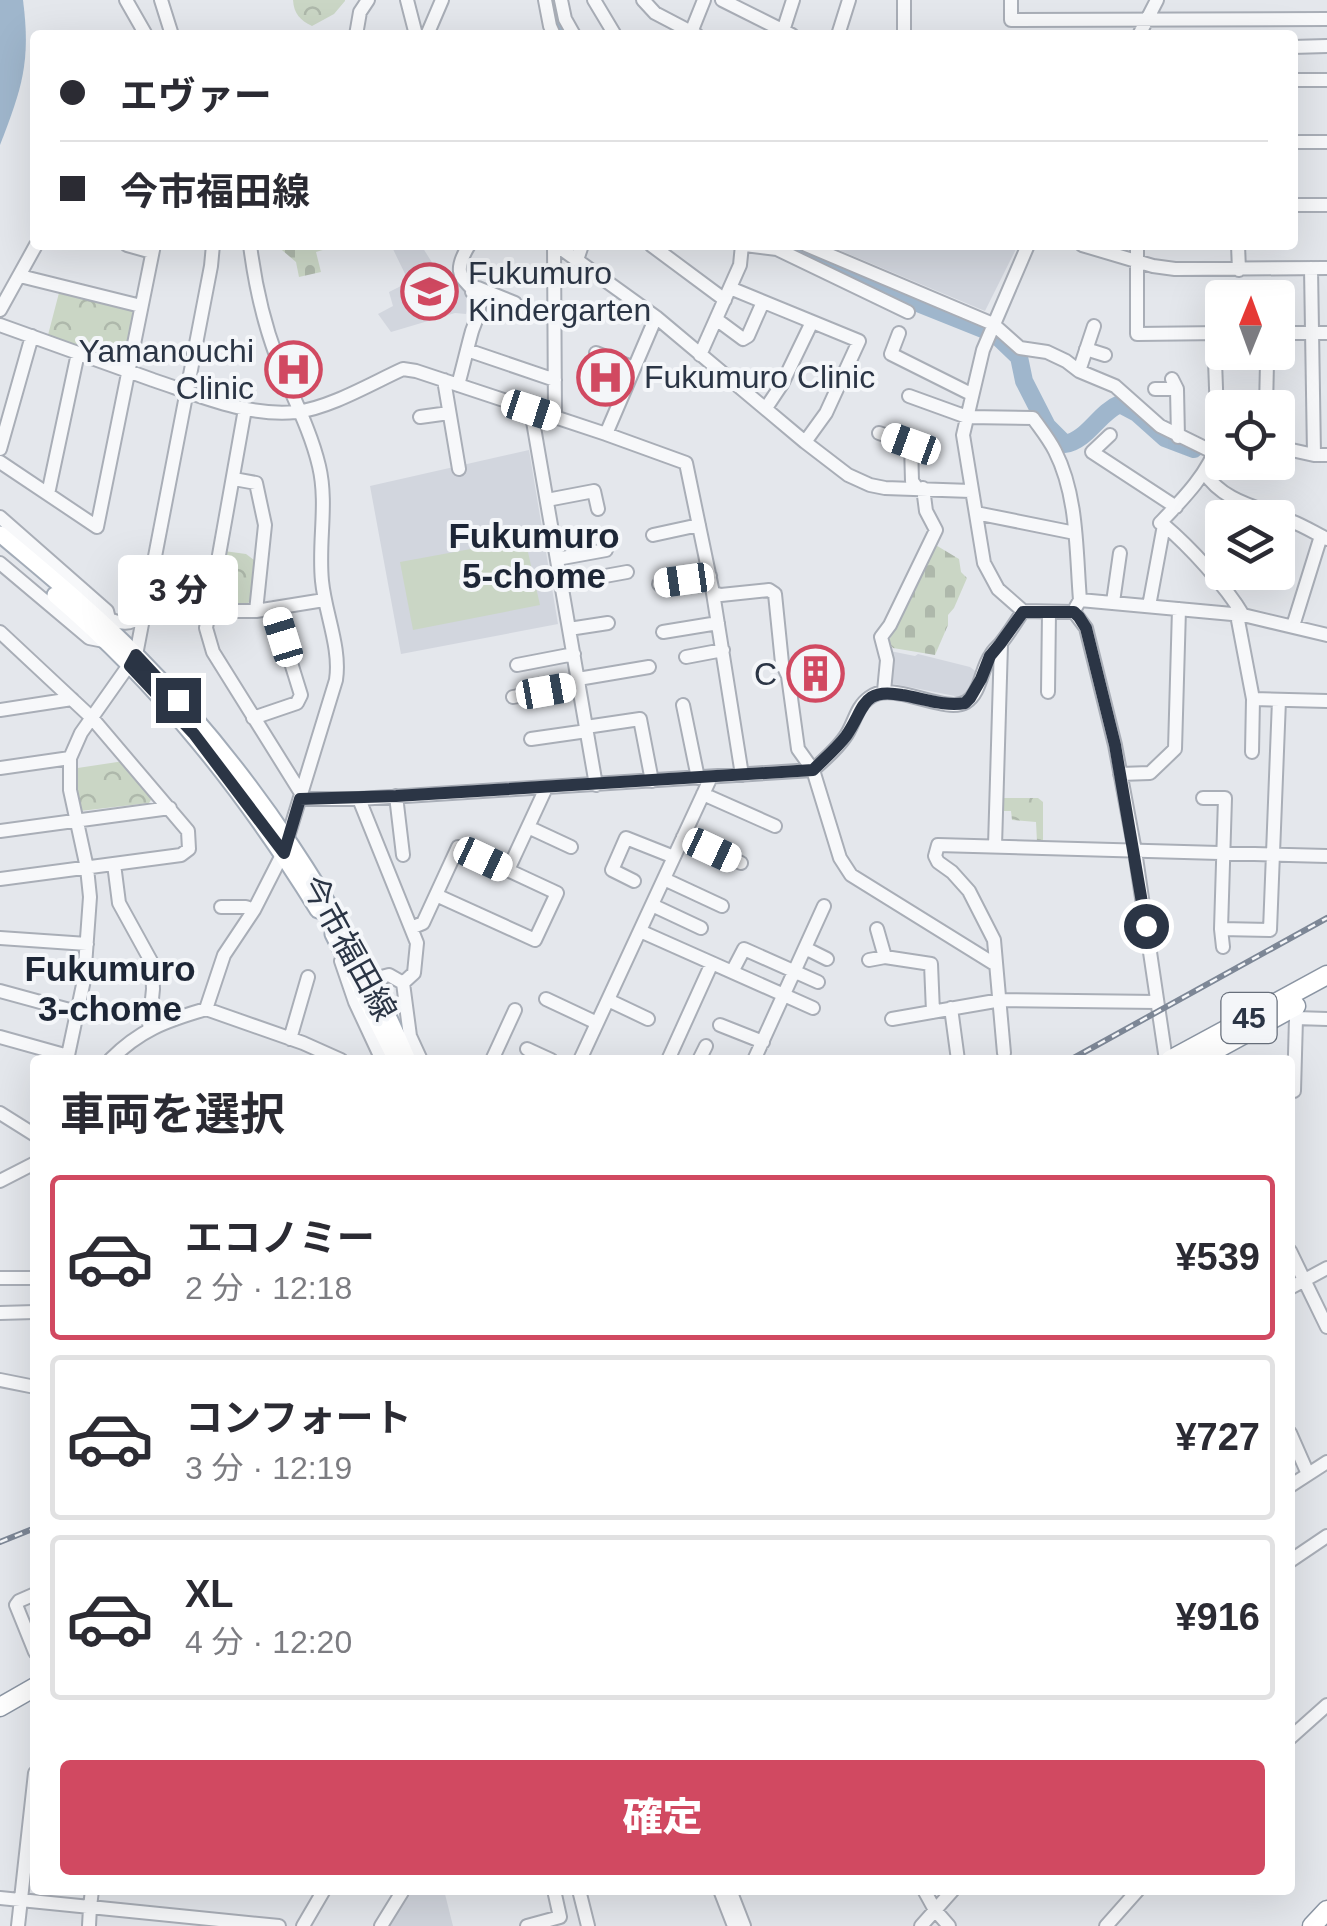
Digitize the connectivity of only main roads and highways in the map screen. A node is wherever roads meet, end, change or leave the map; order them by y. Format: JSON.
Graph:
{"nodes":[{"id":1,"x":0,"y":534,"type":"edge"},
{"id":2,"x":0,"y":547,"type":"edge"},
{"id":3,"x":76,"y":604,"type":"junction"},
{"id":4,"x":133,"y":660,"type":"junction"},
{"id":5,"x":286,"y":846,"type":"junction"},
{"id":6,"x":1327,"y":976,"type":"edge"},
{"id":7,"x":1327,"y":989,"type":"edge"},
{"id":8,"x":393,"y":1055,"type":"edge"},
{"id":9,"x":406,"y":1055,"type":"edge"},
{"id":10,"x":1177,"y":1055,"type":"edge"},
{"id":11,"x":1206,"y":1055,"type":"edge"},
{"id":12,"x":30,"y":1678,"type":"edge"},
{"id":13,"x":30,"y":1691,"type":"edge"},
{"id":14,"x":0,"y":1694,"type":"edge"},
{"id":15,"x":0,"y":1707,"type":"edge"},
{"id":16,"x":1327,"y":1902,"type":"edge"},
{"id":17,"x":1327,"y":1910,"type":"edge"},
{"id":18,"x":1302,"y":1926,"type":"edge"},
{"id":19,"x":1312,"y":1926,"type":"edge"}],
"edges":[{"from":1,"to":3,"type":"main road","name":"今市福田線"},
{"from":2,"to":3,"type":"main road","name":"今市福田線"},
{"from":3,"to":4,"type":"main road","name":"今市福田線"},
{"from":3,"to":4,"type":"main road","name":"今市福田線"},
{"from":4,"to":5,"type":"main road","name":"今市福田線"},
{"from":5,"to":8,"type":"main road","name":"今市福田線"},
{"from":5,"to":9,"type":"main road","name":"今市福田線"},
{"from":6,"to":10,"type":"highway","number":"45"},
{"from":7,"to":11,"type":"highway","number":"45"},
{"from":12,"to":14,"type":"highway"},
{"from":13,"to":15,"type":"highway"},
{"from":16,"to":18,"type":"main road"},
{"from":17,"to":19,"type":"highway"}]}
